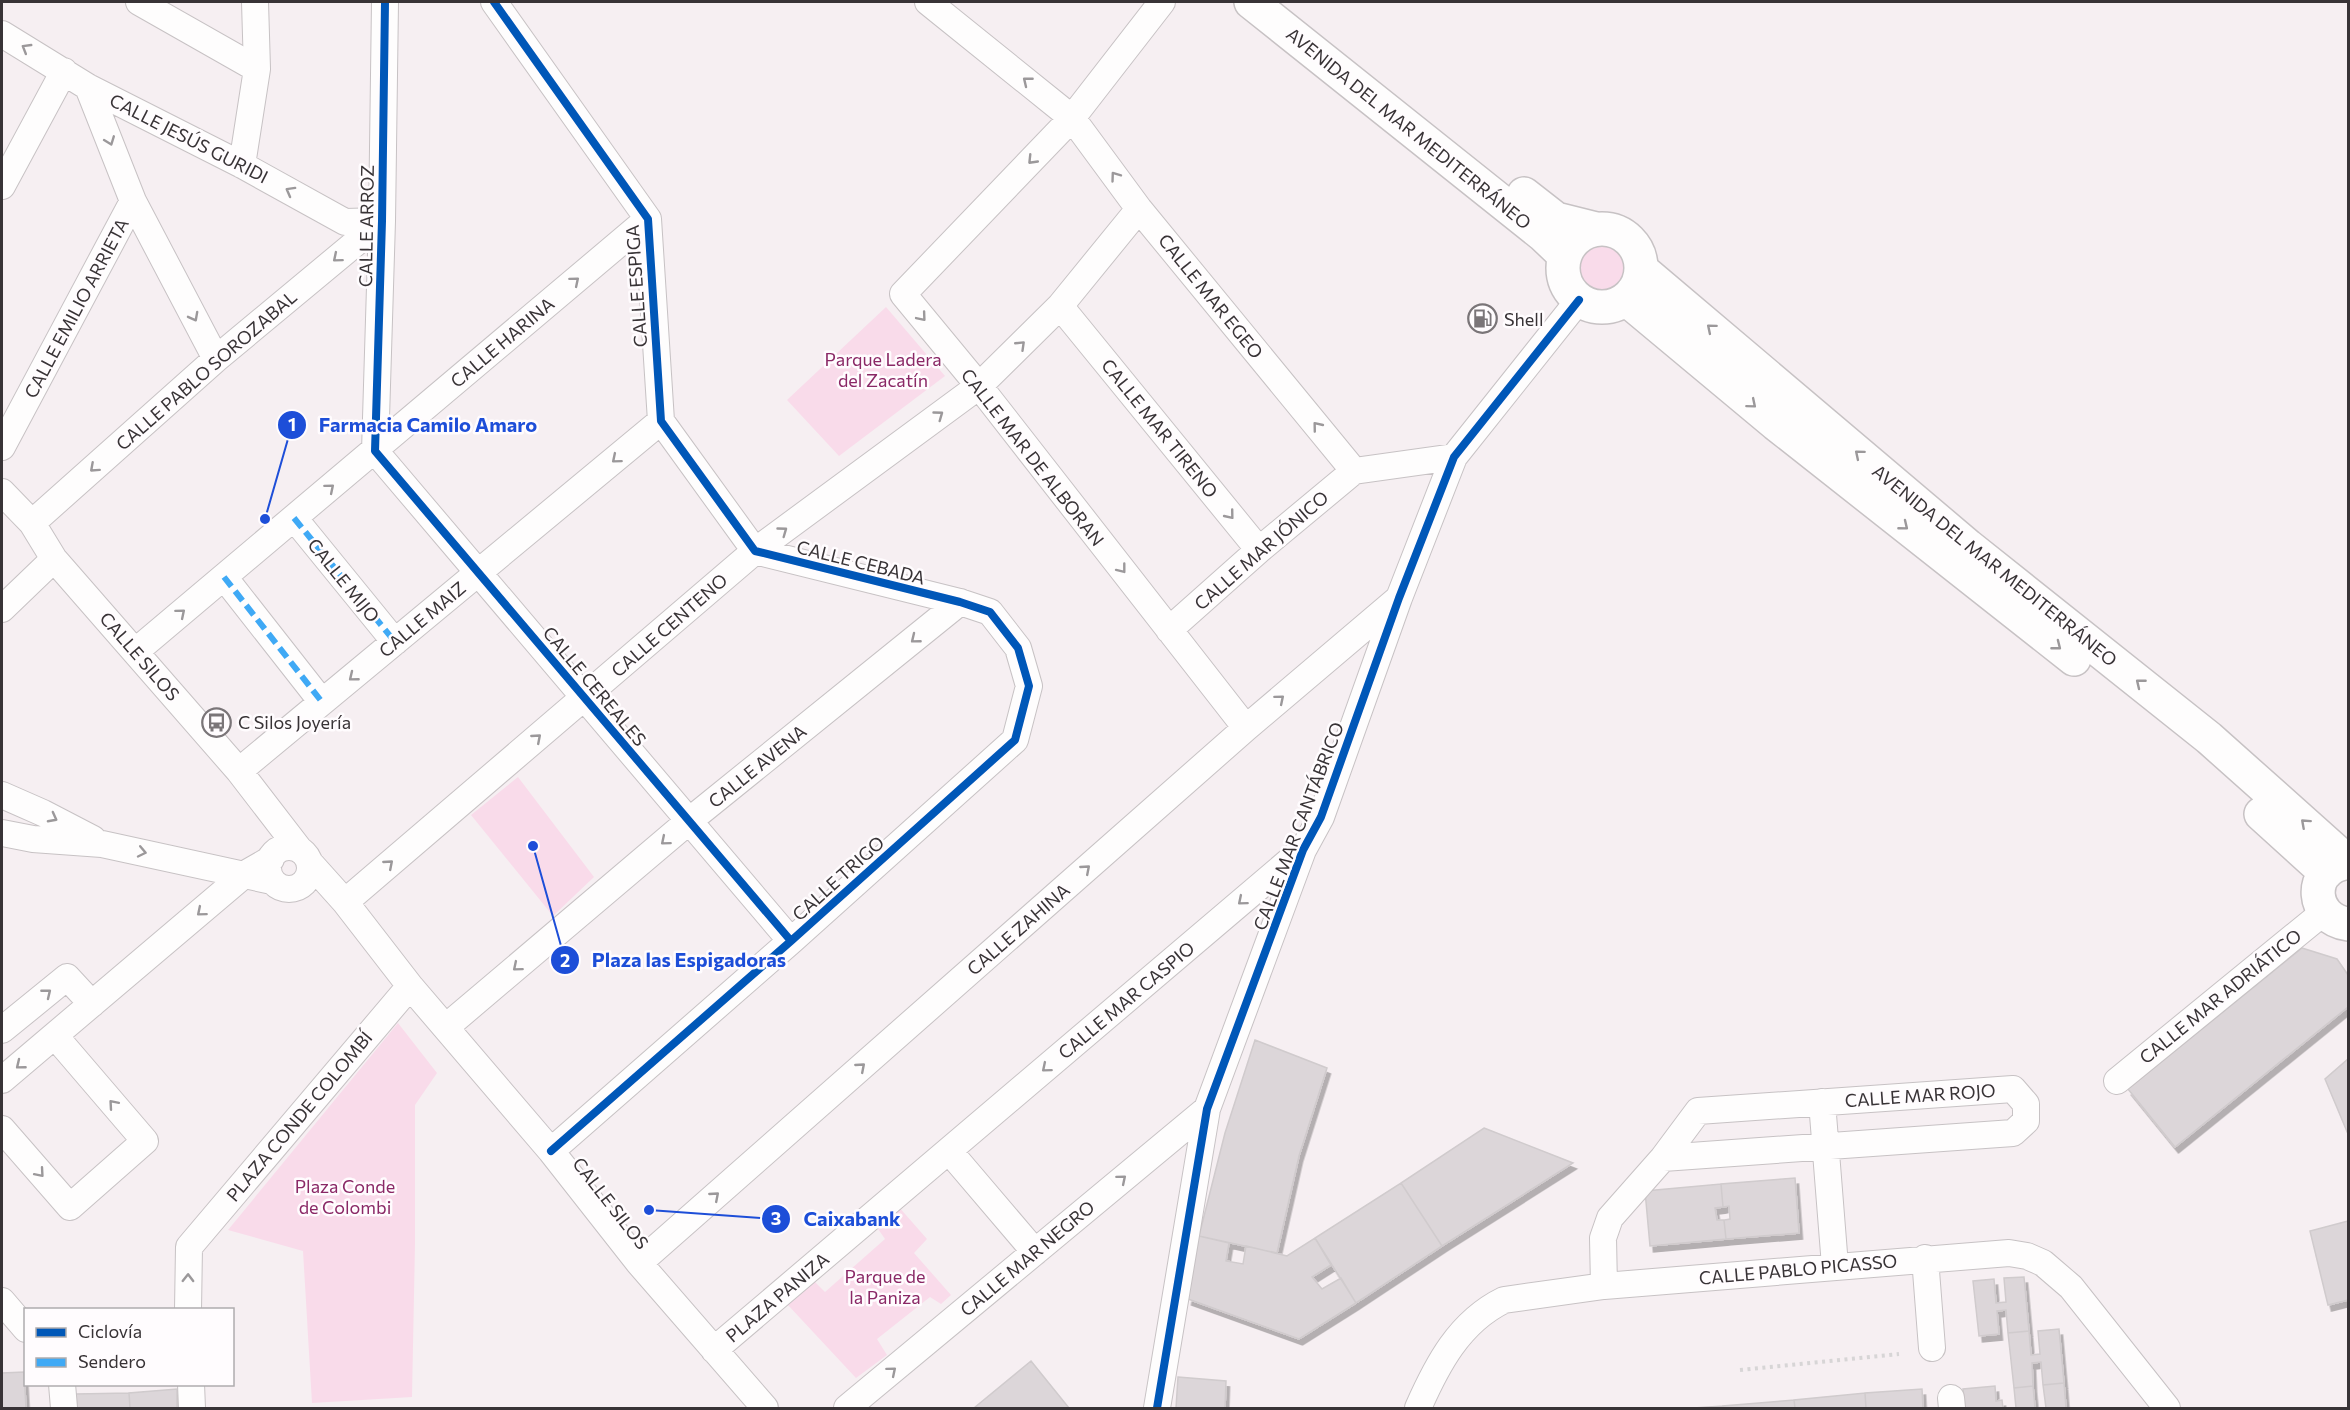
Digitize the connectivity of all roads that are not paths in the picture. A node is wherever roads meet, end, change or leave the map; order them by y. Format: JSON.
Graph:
{"nodes":[{"id":1,"x":139,"y":2,"type":"edge"},
{"id":2,"x":255,"y":2,"type":"edge"},
{"id":3,"x":385,"y":2,"type":"edge"},
{"id":4,"x":494,"y":2,"type":"edge"},
{"id":5,"x":928,"y":2,"type":"edge"},
{"id":6,"x":1162,"y":2,"type":"edge"},
{"id":7,"x":1251,"y":2,"type":"edge"},
{"id":8,"x":1280,"y":2,"type":"edge"},
{"id":9,"x":2,"y":34,"type":"edge"},
{"id":10,"x":257,"y":69,"type":"junction"},
{"id":11,"x":64,"y":71,"type":"junction"},
{"id":12,"x":88,"y":87,"type":"junction"},
{"id":13,"x":1072,"y":118,"type":"junction"},
{"id":14,"x":242,"y":165,"type":"junction"},
{"id":15,"x":2,"y":186,"type":"edge"},
{"id":16,"x":133,"y":201,"type":"junction"},
{"id":17,"x":1139,"y":209,"type":"junction"},
{"id":18,"x":648,"y":219,"type":"junction"},
{"id":19,"x":382,"y":221,"type":"junction"},
{"id":20,"x":1596,"y":229,"type":"junction"},
{"id":21,"x":1564,"y":255,"type":"junction"},
{"id":22,"x":1641,"y":269,"type":"junction"},
{"id":23,"x":1626,"y":299,"type":"junction"},
{"id":24,"x":1579,"y":300,"type":"junction"},
{"id":25,"x":1060,"y":306,"type":"junction"},
{"id":26,"x":216,"y":359,"type":"junction"},
{"id":27,"x":979,"y":386,"type":"junction"},
{"id":28,"x":661,"y":421,"type":"junction"},
{"id":29,"x":2,"y":447,"type":"edge"},
{"id":30,"x":375,"y":451,"type":"junction"},
{"id":31,"x":1454,"y":457,"type":"junction"},
{"id":32,"x":1354,"y":471,"type":"junction"},
{"id":33,"x":2,"y":492,"type":"edge"},
{"id":34,"x":294,"y":518,"type":"junction"},
{"id":35,"x":32,"y":523,"type":"junction"},
{"id":36,"x":1259,"y":550,"type":"junction"},
{"id":37,"x":755,"y":551,"type":"junction"},
{"id":38,"x":54,"y":560,"type":"junction"},
{"id":39,"x":479,"y":572,"type":"junction"},
{"id":40,"x":224,"y":577,"type":"junction"},
{"id":41,"x":1399,"y":598,"type":"junction"},
{"id":42,"x":960,"y":602,"type":"junction"},
{"id":43,"x":2,"y":609,"type":"edge"},
{"id":44,"x":1169,"y":630,"type":"junction"},
{"id":45,"x":395,"y":642,"type":"junction"},
{"id":46,"x":136,"y":651,"type":"junction"},
{"id":47,"x":585,"y":697,"type":"junction"},
{"id":48,"x":322,"y":702,"type":"junction"},
{"id":49,"x":1246,"y":728,"type":"junction"},
{"id":50,"x":239,"y":771,"type":"junction"},
{"id":51,"x":2,"y":795,"type":"edge"},
{"id":52,"x":689,"y":821,"type":"junction"},
{"id":53,"x":2,"y":833,"type":"edge"},
{"id":54,"x":102,"y":844,"type":"junction"},
{"id":55,"x":1303,"y":850,"type":"junction"},
{"id":56,"x":288,"y":865,"type":"junction"},
{"id":57,"x":2341,"y":866,"type":"edge"},
{"id":58,"x":245,"y":874,"type":"junction"},
{"id":59,"x":345,"y":902,"type":"junction"},
{"id":60,"x":2342,"y":921,"type":"edge"},
{"id":61,"x":791,"y":941,"type":"junction"},
{"id":62,"x":410,"y":986,"type":"junction"},
{"id":63,"x":92,"y":1004,"type":"junction"},
{"id":64,"x":446,"y":1027,"type":"junction"},
{"id":65,"x":2,"y":1030,"type":"edge"},
{"id":66,"x":55,"y":1036,"type":"junction"},
{"id":67,"x":2,"y":1080,"type":"edge"},
{"id":68,"x":2116,"y":1081,"type":"dead end"},
{"id":69,"x":1822,"y":1102,"type":"junction"},
{"id":70,"x":1207,"y":1109,"type":"junction"},
{"id":71,"x":2,"y":1129,"type":"edge"},
{"id":72,"x":1827,"y":1148,"type":"junction"},
{"id":73,"x":551,"y":1151,"type":"junction"},
{"id":74,"x":949,"y":1151,"type":"junction"},
{"id":75,"x":1663,"y":1158,"type":"junction"},
{"id":76,"x":1035,"y":1252,"type":"junction"},
{"id":77,"x":1925,"y":1258,"type":"junction"},
{"id":78,"x":639,"y":1263,"type":"junction"},
{"id":79,"x":1835,"y":1266,"type":"junction"},
{"id":80,"x":1604,"y":1286,"type":"junction"},
{"id":81,"x":2,"y":1300,"type":"edge"},
{"id":82,"x":188,"y":1308,"type":"edge"},
{"id":83,"x":24,"y":1327,"type":"edge"},
{"id":84,"x":1932,"y":1348,"type":"dead end"},
{"id":85,"x":714,"y":1350,"type":"junction"},
{"id":86,"x":62,"y":1386,"type":"edge"},
{"id":87,"x":190,"y":1386,"type":"edge"},
{"id":88,"x":64,"y":1408,"type":"edge"},
{"id":89,"x":192,"y":1408,"type":"edge"},
{"id":90,"x":765,"y":1408,"type":"edge"},
{"id":91,"x":847,"y":1408,"type":"edge"},
{"id":92,"x":1157,"y":1408,"type":"edge"},
{"id":93,"x":1418,"y":1408,"type":"edge"},
{"id":94,"x":2167,"y":1408,"type":"edge"}],
"edges":[{"from":1,"to":10,"type":"street"},
{"from":2,"to":10,"type":"street"},
{"from":3,"to":19,"type":"street","name":"CALLE ARROZ"},
{"from":4,"to":18,"type":"street","name":"CALLE ESPIGA"},
{"from":13,"to":5,"type":"street","name":"CALLE MAR EGEO","one_way":true},
{"from":6,"to":13,"type":"street"},
{"from":7,"to":21,"type":"main road","name":"AVENIDA DEL MAR MEDITERRÁNEO"},
{"from":8,"to":20,"type":"main road","name":"AVENIDA DEL MAR MEDITERRÁNEO"},
{"from":11,"to":9,"type":"street","name":"CALLE JESÚS GURIDI","one_way":true},
{"from":10,"to":14,"type":"street"},
{"from":11,"to":12,"type":"street","name":"CALLE JESÚS GURIDI"},
{"from":11,"to":15,"type":"street"},
{"from":12,"to":14,"type":"street","name":"CALLE JESÚS GURIDI"},
{"from":12,"to":16,"type":"street","one_way":true},
{"from":17,"to":13,"type":"street","name":"CALLE MAR EGEO","one_way":true},
{"from":13,"to":27,"type":"street","name":"CALLE MAR DE ALBORAN","one_way":true},
{"from":19,"to":14,"type":"street","name":"CALLE JESÚS GURIDI","one_way":true},
{"from":16,"to":26,"type":"street","one_way":true},
{"from":16,"to":29,"type":"street","name":"CALLE EMILIO ARRIETA"},
{"from":17,"to":25,"type":"street","name":"CALLE CENTENO"},
{"from":32,"to":17,"type":"street","name":"CALLE MAR EGEO","one_way":true},
{"from":18,"to":28,"type":"street","name":"CALLE ESPIGA"},
{"from":30,"to":18,"type":"street","name":"CALLE HARINA","one_way":true},
{"from":19,"to":26,"type":"street","name":"CALLE PABLO SOROZABAL","one_way":true},
{"from":19,"to":30,"type":"street","name":"CALLE ARROZ"},
{"from":20,"to":21,"type":"main road"},
{"from":20,"to":22,"type":"main road"},
{"from":21,"to":24,"type":"main road"},
{"from":22,"to":23,"type":"main road"},
{"from":57,"to":22,"type":"main road","name":"AVENIDA DEL MAR MEDITERRÁNEO","one_way":true},
{"from":23,"to":24,"type":"main road"},
{"from":23,"to":57,"type":"main road","name":"AVENIDA DEL MAR MEDITERRÁNEO","one_way":true},
{"from":24,"to":31,"type":"street","name":"CALLE MAR CANTÁBRICO"},
{"from":27,"to":25,"type":"street","name":"CALLE CENTENO","one_way":true},
{"from":25,"to":36,"type":"street","name":"CALLE MAR TIRENO","one_way":true},
{"from":26,"to":35,"type":"street","name":"CALLE PABLO SOROZABAL","one_way":true},
{"from":37,"to":27,"type":"street","name":"CALLE CENTENO","one_way":true},
{"from":27,"to":44,"type":"street","name":"CALLE MAR DE ALBORAN","one_way":true},
{"from":28,"to":37,"type":"street"},
{"from":28,"to":39,"type":"street","name":"CALLE MAIZ","one_way":true},
{"from":34,"to":30,"type":"street","name":"CALLE HARINA","one_way":true},
{"from":30,"to":39,"type":"street","name":"CALLE CEREALES"},
{"from":31,"to":32,"type":"street"},
{"from":31,"to":41,"type":"street","name":"CALLE MAR CANTÁBRICO"},
{"from":32,"to":36,"type":"street","name":"CALLE MAR JÓNICO"},
{"from":33,"to":35,"type":"street","name":"CALLE SILOS"},
{"from":34,"to":40,"type":"street","name":"CALLE HARINA"},
{"from":34,"to":45,"type":"street","name":"CALLE MIJO"},
{"from":35,"to":38,"type":"street","name":"CALLE SILOS"},
{"from":36,"to":44,"type":"street","name":"CALLE MAR JÓNICO"},
{"from":37,"to":42,"type":"street","name":"CALLE CEBADA"},
{"from":37,"to":47,"type":"street","name":"CALLE CENTENO"},
{"from":38,"to":43,"type":"street"},
{"from":38,"to":46,"type":"street","name":"CALLE SILOS"},
{"from":39,"to":45,"type":"street","name":"CALLE MAIZ"},
{"from":39,"to":47,"type":"street","name":"CALLE CEREALES"},
{"from":46,"to":40,"type":"street","name":"CALLE HARINA","one_way":true},
{"from":40,"to":48,"type":"street"},
{"from":49,"to":41,"type":"street","name":"CALLE ZAHINA","one_way":true},
{"from":41,"to":55,"type":"street","name":"CALLE MAR CANTÁBRICO"},
{"from":42,"to":52,"type":"street","name":"CALLE AVENA","one_way":true},
{"from":42,"to":61,"type":"street","name":"CALLE TRIGO"},
{"from":44,"to":49,"type":"street","name":"CALLE MAR DE ALBORAN"},
{"from":45,"to":48,"type":"street","name":"CALLE MAIZ","one_way":true},
{"from":46,"to":50,"type":"street","name":"CALLE SILOS"},
{"from":47,"to":52,"type":"street","name":"CALLE CEREALES"},
{"from":59,"to":47,"type":"street","name":"CALLE CENTENO","one_way":true},
{"from":48,"to":50,"type":"street","name":"CALLE MAIZ"},
{"from":78,"to":49,"type":"street","name":"CALLE ZAHINA","one_way":true},
{"from":50,"to":56,"type":"street","name":"CALLE SILOS"},
{"from":51,"to":54,"type":"street","one_way":true},
{"from":52,"to":61,"type":"street","name":"CALLE CEREALES"},
{"from":52,"to":64,"type":"street","name":"CALLE AVENA","one_way":true},
{"from":53,"to":54,"type":"street"},
{"from":54,"to":58,"type":"street","one_way":true},
{"from":55,"to":70,"type":"street","name":"CALLE MAR CANTÁBRICO"},
{"from":55,"to":74,"type":"street","name":"CALLE MAR CASPIO","one_way":true},
{"from":56,"to":58,"type":"street"},
{"from":56,"to":59,"type":"street"},
{"from":57,"to":60,"type":"main road"},
{"from":58,"to":63,"type":"street","one_way":true},
{"from":59,"to":62,"type":"street","name":"CALLE SILOS"},
{"from":60,"to":68,"type":"street","name":"CALLE MAR ADRIÁTICO"},
{"from":61,"to":73,"type":"street","name":"CALLE TRIGO"},
{"from":62,"to":64,"type":"street","name":"CALLE SILOS"},
{"from":82,"to":62,"type":"street","name":"PLAZA CONDE COLOMBÍ","one_way":true},
{"from":65,"to":63,"type":"street","one_way":true},
{"from":63,"to":66,"type":"street"},
{"from":64,"to":73,"type":"street","name":"CALLE SILOS"},
{"from":66,"to":67,"type":"street","one_way":true},
{"from":71,"to":66,"type":"street","one_way":true},
{"from":69,"to":72,"type":"street","name":"CALLE MAR ROJO"},
{"from":69,"to":72,"type":"street","name":"CALLE MAR ROJO"},
{"from":69,"to":75,"type":"street","name":"CALLE MAR ROJO"},
{"from":76,"to":70,"type":"street","name":"CALLE MAR NEGRO","one_way":true},
{"from":70,"to":92,"type":"street","name":"CALLE MAR CANTÁBRICO"},
{"from":72,"to":75,"type":"street","name":"CALLE MAR ROJO"},
{"from":72,"to":79,"type":"street","name":"CALLE MAR ROJO"},
{"from":73,"to":78,"type":"street","name":"CALLE SILOS"},
{"from":74,"to":76,"type":"street"},
{"from":74,"to":85,"type":"street","name":"PLAZA PANIZA"},
{"from":75,"to":80,"type":"street","name":"CALLE MAR ROJO"},
{"from":91,"to":76,"type":"street","name":"CALLE MAR NEGRO","one_way":true},
{"from":77,"to":79,"type":"street","name":"CALLE PABLO PICASSO"},
{"from":77,"to":84,"type":"street"},
{"from":77,"to":94,"type":"street","name":"CALLE PABLO PICASSO"},
{"from":78,"to":85,"type":"street","name":"CALLE SILOS"},
{"from":79,"to":80,"type":"street","name":"CALLE PABLO PICASSO"},
{"from":80,"to":93,"type":"street","name":"CALLE PABLO PICASSO"},
{"from":81,"to":83,"type":"street"},
{"from":85,"to":90,"type":"street","name":"CALLE SILOS"},
{"from":86,"to":88,"type":"street"},
{"from":87,"to":89,"type":"street"}]}
